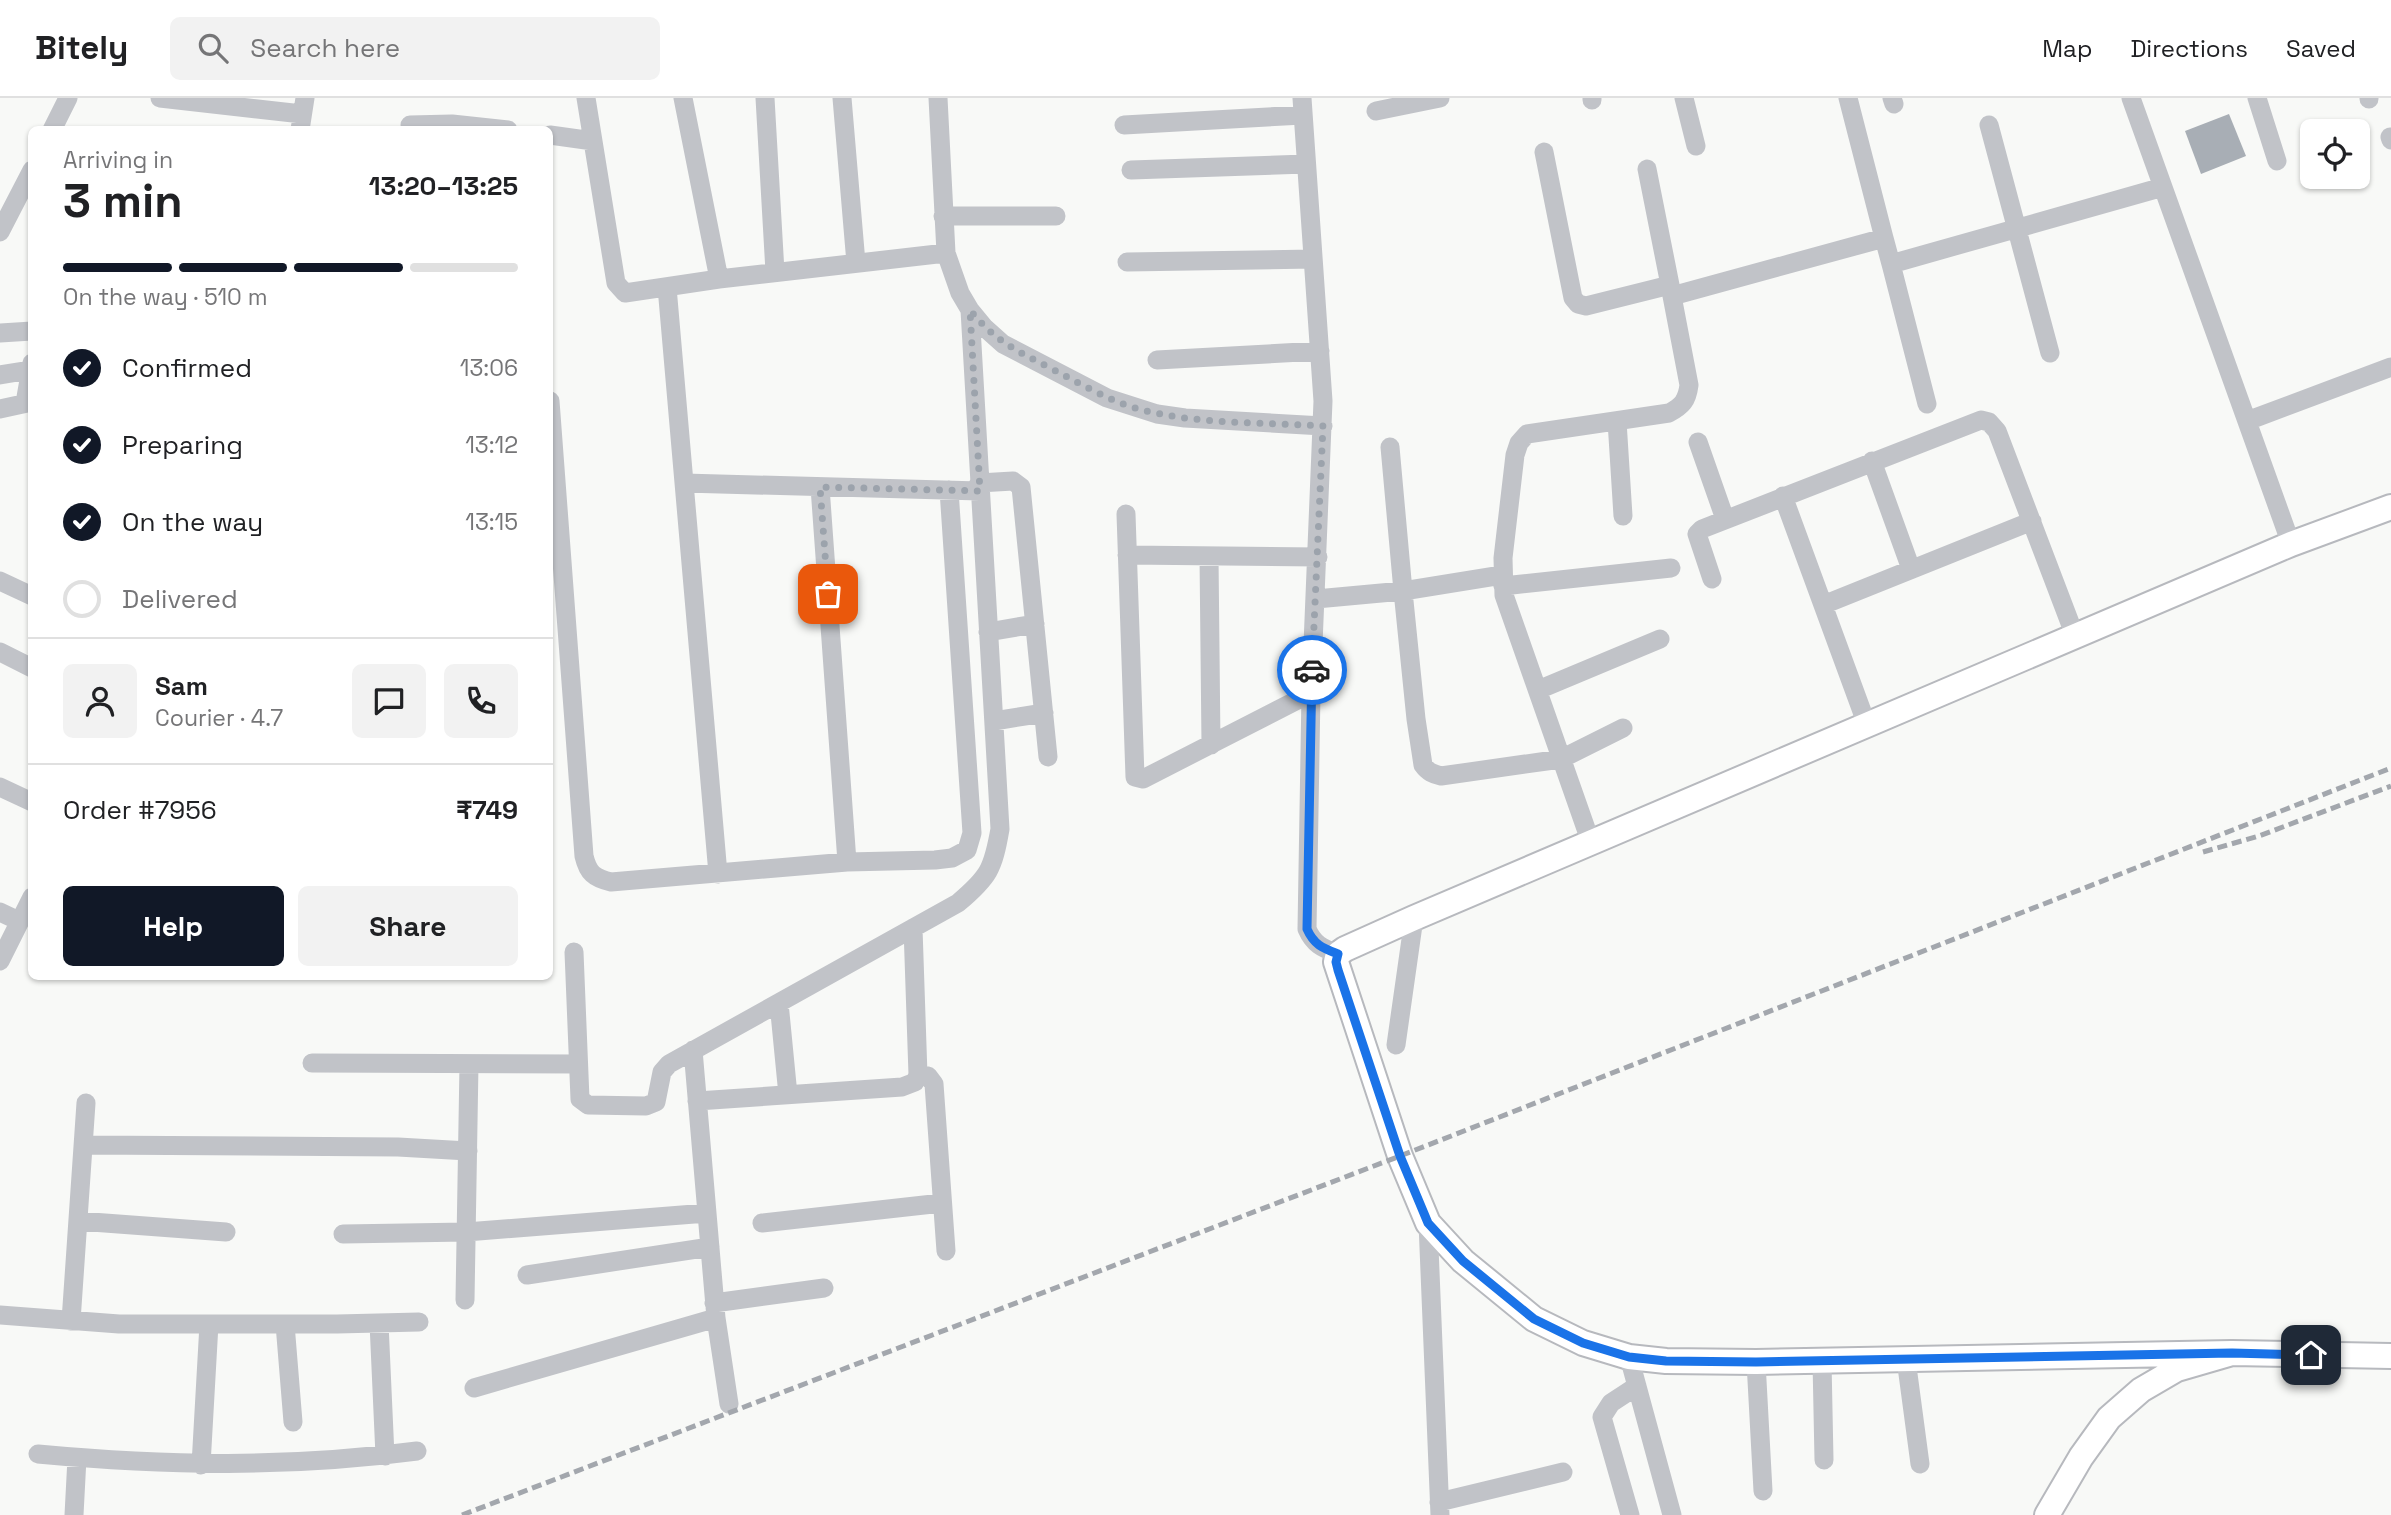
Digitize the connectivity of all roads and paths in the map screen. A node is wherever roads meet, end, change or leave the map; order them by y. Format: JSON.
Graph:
{"nodes":[{"id":1,"x":68,"y":98,"type":"edge"},
{"id":2,"x":160,"y":98,"type":"edge"},
{"id":3,"x":586,"y":98,"type":"edge"},
{"id":4,"x":682,"y":98,"type":"edge"},
{"id":5,"x":765,"y":98,"type":"edge"},
{"id":6,"x":842,"y":98,"type":"edge"},
{"id":7,"x":938,"y":98,"type":"edge"},
{"id":8,"x":1440,"y":98,"type":"edge"},
{"id":9,"x":1684,"y":98,"type":"edge"},
{"id":10,"x":1848,"y":98,"type":"edge"},
{"id":11,"x":2131,"y":98,"type":"edge"},
{"id":12,"x":2257,"y":98,"type":"edge"},
{"id":13,"x":1302,"y":107,"type":"edge"},
{"id":14,"x":1377,"y":111,"type":"dead end"},
{"id":15,"x":302,"y":114,"type":"edge"},
{"id":16,"x":410,"y":125,"type":"dead end"},
{"id":17,"x":1124,"y":125,"type":"dead end"},
{"id":18,"x":1989,"y":125,"type":"dead end"},
{"id":19,"x":54,"y":126,"type":"edge"},
{"id":20,"x":471,"y":126,"type":"edge"},
{"id":21,"x":553,"y":135,"type":"edge"},
{"id":22,"x":593,"y":141,"type":"junction"},
{"id":23,"x":1696,"y":146,"type":"dead end"},
{"id":24,"x":1545,"y":152,"type":"dead end"},
{"id":25,"x":2277,"y":161,"type":"dead end"},
{"id":26,"x":1306,"y":164,"type":"junction"},
{"id":27,"x":1647,"y":169,"type":"dead end"},
{"id":28,"x":1131,"y":170,"type":"dead end"},
{"id":29,"x":28,"y":178,"type":"edge"},
{"id":30,"x":2163,"y":187,"type":"junction"},
{"id":31,"x":943,"y":216,"type":"junction"},
{"id":32,"x":1056,"y":216,"type":"dead end"},
{"id":33,"x":2015,"y":229,"type":"junction"},
{"id":34,"x":0,"y":232,"type":"edge"},
{"id":35,"x":1884,"y":238,"type":"junction"},
{"id":36,"x":946,"y":253,"type":"junction"},
{"id":37,"x":1313,"y":259,"type":"junction"},
{"id":38,"x":1127,"y":262,"type":"dead end"},
{"id":39,"x":856,"y":263,"type":"junction"},
{"id":40,"x":1891,"y":264,"type":"junction"},
{"id":41,"x":775,"y":272,"type":"junction"},
{"id":42,"x":719,"y":279,"type":"junction"},
{"id":43,"x":667,"y":287,"type":"junction"},
{"id":44,"x":1671,"y":291,"type":"junction"},
{"id":45,"x":970,"y":310,"type":"junction"},
{"id":46,"x":28,"y":331,"type":"edge"},
{"id":47,"x":0,"y":333,"type":"edge"},
{"id":48,"x":1320,"y":351,"type":"junction"},
{"id":49,"x":2050,"y":353,"type":"dead end"},
{"id":50,"x":1157,"y":360,"type":"dead end"},
{"id":51,"x":2391,"y":367,"type":"edge"},
{"id":52,"x":28,"y":368,"type":"edge"},
{"id":53,"x":0,"y":375,"type":"edge"},
{"id":54,"x":28,"y":402,"type":"edge"},
{"id":55,"x":1927,"y":404,"type":"dead end"},
{"id":56,"x":0,"y":409,"type":"edge"},
{"id":57,"x":1617,"y":421,"type":"junction"},
{"id":58,"x":2247,"y":421,"type":"junction"},
{"id":59,"x":1323,"y":426,"type":"junction"},
{"id":60,"x":553,"y":441,"type":"edge"},
{"id":61,"x":1698,"y":442,"type":"dead end"},
{"id":62,"x":1390,"y":447,"type":"dead end"},
{"id":63,"x":1872,"y":461,"type":"junction"},
{"id":64,"x":684,"y":483,"type":"junction"},
{"id":65,"x":820,"y":487,"type":"junction"},
{"id":66,"x":979,"y":487,"type":"junction"},
{"id":67,"x":949,"y":490,"type":"junction"},
{"id":68,"x":1783,"y":496,"type":"junction"},
{"id":69,"x":2391,"y":507,"type":"edge"},
{"id":70,"x":1126,"y":514,"type":"dead end"},
{"id":71,"x":1623,"y":516,"type":"dead end"},
{"id":72,"x":1725,"y":519,"type":"junction"},
{"id":73,"x":2032,"y":521,"type":"junction"},
{"id":74,"x":2291,"y":544,"type":"junction"},
{"id":75,"x":1127,"y":555,"type":"junction"},
{"id":76,"x":1209,"y":556,"type":"junction"},
{"id":77,"x":1318,"y":557,"type":"junction"},
{"id":78,"x":1671,"y":568,"type":"dead end"},
{"id":79,"x":1911,"y":569,"type":"junction"},
{"id":80,"x":1712,"y":579,"type":"dead end"},
{"id":81,"x":1503,"y":580,"type":"junction"},
{"id":82,"x":0,"y":581,"type":"edge"},
{"id":83,"x":1403,"y":591,"type":"junction"},
{"id":84,"x":28,"y":594,"type":"edge"},
{"id":85,"x":1316,"y":599,"type":"junction"},
{"id":86,"x":1823,"y":605,"type":"junction"},
{"id":87,"x":1035,"y":624,"type":"junction"},
{"id":88,"x":988,"y":632,"type":"junction"},
{"id":89,"x":2076,"y":636,"type":"junction"},
{"id":90,"x":1660,"y":639,"type":"dead end"},
{"id":91,"x":0,"y":652,"type":"edge"},
{"id":92,"x":28,"y":666,"type":"edge"},
{"id":93,"x":1538,"y":690,"type":"junction"},
{"id":94,"x":1311,"y":693,"type":"junction"},
{"id":95,"x":1044,"y":713,"type":"junction"},
{"id":96,"x":994,"y":721,"type":"junction"},
{"id":97,"x":1867,"y":725,"type":"junction"},
{"id":98,"x":1623,"y":728,"type":"dead end"},
{"id":99,"x":1211,"y":745,"type":"junction"},
{"id":100,"x":1048,"y":757,"type":"dead end"},
{"id":101,"x":1562,"y":759,"type":"junction"},
{"id":102,"x":0,"y":786,"type":"edge"},
{"id":103,"x":28,"y":800,"type":"edge"},
{"id":104,"x":1591,"y":843,"type":"junction"},
{"id":105,"x":847,"y":862,"type":"junction"},
{"id":106,"x":718,"y":874,"type":"junction"},
{"id":107,"x":28,"y":904,"type":"edge"},
{"id":108,"x":0,"y":912,"type":"edge"},
{"id":109,"x":1414,"y":918,"type":"junction"},
{"id":110,"x":19,"y":921,"type":"junction"},
{"id":111,"x":913,"y":928,"type":"junction"},
{"id":112,"x":574,"y":952,"type":"dead end"},
{"id":113,"x":1338,"y":954,"type":"junction"},
{"id":114,"x":0,"y":961,"type":"edge"},
{"id":115,"x":779,"y":1003,"type":"junction"},
{"id":116,"x":1396,"y":1045,"type":"dead end"},
{"id":117,"x":693,"y":1050,"type":"junction"},
{"id":118,"x":312,"y":1063,"type":"dead end"},
{"id":119,"x":469,"y":1064,"type":"junction"},
{"id":120,"x":578,"y":1064,"type":"junction"},
{"id":121,"x":918,"y":1075,"type":"junction"},
{"id":122,"x":788,"y":1095,"type":"junction"},
{"id":123,"x":697,"y":1101,"type":"junction"},
{"id":124,"x":86,"y":1103,"type":"dead end"},
{"id":125,"x":83,"y":1145,"type":"junction"},
{"id":126,"x":468,"y":1151,"type":"junction"},
{"id":127,"x":942,"y":1203,"type":"junction"},
{"id":128,"x":707,"y":1213,"type":"junction"},
{"id":129,"x":78,"y":1222,"type":"junction"},
{"id":130,"x":762,"y":1223,"type":"dead end"},
{"id":131,"x":1428,"y":1223,"type":"junction"},
{"id":132,"x":226,"y":1232,"type":"dead end"},
{"id":133,"x":466,"y":1232,"type":"junction"},
{"id":134,"x":344,"y":1234,"type":"dead end"},
{"id":135,"x":710,"y":1247,"type":"junction"},
{"id":136,"x":946,"y":1251,"type":"dead end"},
{"id":137,"x":527,"y":1275,"type":"dead end"},
{"id":138,"x":824,"y":1288,"type":"dead end"},
{"id":139,"x":465,"y":1300,"type":"dead end"},
{"id":140,"x":715,"y":1310,"type":"junction"},
{"id":141,"x":0,"y":1315,"type":"edge"},
{"id":142,"x":71,"y":1321,"type":"junction"},
{"id":143,"x":419,"y":1322,"type":"dead end"},
{"id":144,"x":379,"y":1323,"type":"junction"},
{"id":145,"x":209,"y":1324,"type":"junction"},
{"id":146,"x":285,"y":1324,"type":"junction"},
{"id":147,"x":2232,"y":1353,"type":"junction"},
{"id":148,"x":2391,"y":1356,"type":"edge"},
{"id":149,"x":1629,"y":1357,"type":"junction"},
{"id":150,"x":1906,"y":1360,"type":"junction"},
{"id":151,"x":1822,"y":1361,"type":"junction"},
{"id":152,"x":1756,"y":1362,"type":"junction"},
{"id":153,"x":1637,"y":1386,"type":"junction"},
{"id":154,"x":474,"y":1388,"type":"dead end"},
{"id":155,"x":729,"y":1404,"type":"dead end"},
{"id":156,"x":293,"y":1422,"type":"dead end"},
{"id":157,"x":417,"y":1451,"type":"dead end"},
{"id":158,"x":38,"y":1454,"type":"dead end"},
{"id":159,"x":385,"y":1455,"type":"junction"},
{"id":160,"x":77,"y":1458,"type":"junction"},
{"id":161,"x":1824,"y":1460,"type":"dead end"},
{"id":162,"x":1920,"y":1464,"type":"dead end"},
{"id":163,"x":201,"y":1465,"type":"junction"},
{"id":164,"x":1563,"y":1472,"type":"dead end"},
{"id":165,"x":1763,"y":1491,"type":"dead end"},
{"id":166,"x":1439,"y":1508,"type":"edge"},
{"id":167,"x":74,"y":1515,"type":"edge"},
{"id":168,"x":1630,"y":1515,"type":"edge"},
{"id":169,"x":1672,"y":1515,"type":"edge"},
{"id":170,"x":2047,"y":1515,"type":"edge"}],
"edges":[{"from":1,"to":19,"type":"street"},
{"from":2,"to":15,"type":"street"},
{"from":3,"to":22,"type":"street"},
{"from":4,"to":42,"type":"street"},
{"from":5,"to":41,"type":"street"},
{"from":6,"to":39,"type":"street"},
{"from":7,"to":31,"type":"street"},
{"from":8,"to":14,"type":"street"},
{"from":9,"to":23,"type":"street"},
{"from":10,"to":35,"type":"street"},
{"from":11,"to":30,"type":"street"},
{"from":12,"to":25,"type":"street"},
{"from":13,"to":17,"type":"street"},
{"from":13,"to":26,"type":"street"},
{"from":16,"to":20,"type":"street"},
{"from":18,"to":33,"type":"street"},
{"from":21,"to":22,"type":"street"},
{"from":22,"to":43,"type":"street"},
{"from":24,"to":44,"type":"street"},
{"from":26,"to":28,"type":"street"},
{"from":26,"to":37,"type":"street"},
{"from":27,"to":44,"type":"street"},
{"from":29,"to":34,"type":"street"},
{"from":30,"to":33,"type":"street"},
{"from":30,"to":58,"type":"street"},
{"from":31,"to":32,"type":"street"},
{"from":31,"to":36,"type":"street"},
{"from":33,"to":40,"type":"street"},
{"from":33,"to":49,"type":"street"},
{"from":35,"to":40,"type":"street"},
{"from":35,"to":44,"type":"street"},
{"from":36,"to":39,"type":"street"},
{"from":36,"to":45,"type":"street"},
{"from":37,"to":38,"type":"street"},
{"from":37,"to":48,"type":"street"},
{"from":39,"to":41,"type":"street"},
{"from":40,"to":55,"type":"street"},
{"from":41,"to":42,"type":"street"},
{"from":42,"to":43,"type":"street"},
{"from":43,"to":64,"type":"street"},
{"from":44,"to":57,"type":"street"},
{"from":45,"to":59,"type":"street"},
{"from":45,"to":66,"type":"street"},
{"from":46,"to":47,"type":"street"},
{"from":48,"to":50,"type":"street"},
{"from":48,"to":59,"type":"street"},
{"from":51,"to":58,"type":"street"},
{"from":52,"to":53,"type":"street"},
{"from":54,"to":56,"type":"street"},
{"from":57,"to":71,"type":"street"},
{"from":57,"to":81,"type":"street"},
{"from":58,"to":74,"type":"street"},
{"from":59,"to":77,"type":"street"},
{"from":60,"to":106,"type":"street"},
{"from":61,"to":72,"type":"street"},
{"from":62,"to":83,"type":"street"},
{"from":63,"to":68,"type":"street"},
{"from":63,"to":73,"type":"street"},
{"from":63,"to":79,"type":"street"},
{"from":64,"to":65,"type":"street"},
{"from":64,"to":106,"type":"street"},
{"from":65,"to":67,"type":"street"},
{"from":65,"to":105,"type":"street"},
{"from":66,"to":67,"type":"street"},
{"from":66,"to":87,"type":"street"},
{"from":66,"to":88,"type":"street"},
{"from":67,"to":105,"type":"street"},
{"from":68,"to":72,"type":"street"},
{"from":68,"to":86,"type":"street"},
{"from":69,"to":74,"type":"main road"},
{"from":70,"to":75,"type":"street"},
{"from":72,"to":80,"type":"street"},
{"from":73,"to":79,"type":"street"},
{"from":73,"to":89,"type":"street"},
{"from":74,"to":89,"type":"main road"},
{"from":75,"to":76,"type":"street"},
{"from":75,"to":99,"type":"street"},
{"from":76,"to":77,"type":"street"},
{"from":76,"to":99,"type":"street"},
{"from":77,"to":85,"type":"street"},
{"from":78,"to":81,"type":"street"},
{"from":79,"to":86,"type":"street"},
{"from":81,"to":83,"type":"street"},
{"from":81,"to":93,"type":"street"},
{"from":82,"to":84,"type":"street"},
{"from":83,"to":85,"type":"street"},
{"from":83,"to":101,"type":"street"},
{"from":85,"to":94,"type":"street"},
{"from":86,"to":97,"type":"street"},
{"from":87,"to":88,"type":"street"},
{"from":87,"to":95,"type":"street"},
{"from":88,"to":96,"type":"street"},
{"from":89,"to":97,"type":"main road"},
{"from":90,"to":93,"type":"street"},
{"from":91,"to":92,"type":"street"},
{"from":93,"to":101,"type":"street"},
{"from":94,"to":99,"type":"street"},
{"from":94,"to":113,"type":"street"},
{"from":95,"to":96,"type":"street"},
{"from":95,"to":100,"type":"street"},
{"from":96,"to":111,"type":"street"},
{"from":97,"to":104,"type":"main road"},
{"from":98,"to":101,"type":"street"},
{"from":101,"to":104,"type":"street"},
{"from":102,"to":103,"type":"street"},
{"from":104,"to":109,"type":"main road"},
{"from":105,"to":106,"type":"street"},
{"from":107,"to":110,"type":"street"},
{"from":108,"to":110,"type":"street"},
{"from":109,"to":113,"type":"main road"},
{"from":109,"to":116,"type":"street"},
{"from":110,"to":114,"type":"street"},
{"from":111,"to":115,"type":"street"},
{"from":111,"to":121,"type":"street"},
{"from":112,"to":120,"type":"street"},
{"from":113,"to":131,"type":"main road"},
{"from":115,"to":117,"type":"street"},
{"from":115,"to":122,"type":"street"},
{"from":117,"to":120,"type":"street"},
{"from":117,"to":123,"type":"street"},
{"from":118,"to":119,"type":"street"},
{"from":119,"to":120,"type":"street"},
{"from":119,"to":126,"type":"street"},
{"from":121,"to":122,"type":"street"},
{"from":121,"to":127,"type":"street"},
{"from":122,"to":123,"type":"street"},
{"from":123,"to":128,"type":"street"},
{"from":124,"to":125,"type":"street"},
{"from":125,"to":126,"type":"street"},
{"from":125,"to":129,"type":"street"},
{"from":126,"to":133,"type":"street"},
{"from":127,"to":130,"type":"street"},
{"from":127,"to":136,"type":"street"},
{"from":128,"to":133,"type":"street"},
{"from":128,"to":135,"type":"street"},
{"from":129,"to":132,"type":"street"},
{"from":129,"to":142,"type":"street"},
{"from":131,"to":149,"type":"main road"},
{"from":131,"to":166,"type":"street"},
{"from":133,"to":134,"type":"street"},
{"from":133,"to":139,"type":"street"},
{"from":135,"to":137,"type":"street"},
{"from":135,"to":140,"type":"street"},
{"from":138,"to":140,"type":"street"},
{"from":140,"to":154,"type":"street"},
{"from":140,"to":155,"type":"street"},
{"from":141,"to":142,"type":"street"},
{"from":142,"to":145,"type":"street"},
{"from":143,"to":144,"type":"street"},
{"from":144,"to":146,"type":"street"},
{"from":144,"to":159,"type":"street"},
{"from":145,"to":146,"type":"street"},
{"from":145,"to":163,"type":"street"},
{"from":146,"to":156,"type":"street"},
{"from":147,"to":148,"type":"main road"},
{"from":147,"to":150,"type":"main road"},
{"from":147,"to":170,"type":"main road"},
{"from":149,"to":152,"type":"main road"},
{"from":149,"to":153,"type":"street"},
{"from":150,"to":151,"type":"main road"},
{"from":150,"to":162,"type":"street"},
{"from":151,"to":152,"type":"main road"},
{"from":151,"to":161,"type":"street"},
{"from":152,"to":165,"type":"street"},
{"from":153,"to":168,"type":"street"},
{"from":153,"to":169,"type":"street"},
{"from":157,"to":159,"type":"street"},
{"from":158,"to":160,"type":"street"},
{"from":159,"to":163,"type":"street"},
{"from":160,"to":163,"type":"street"},
{"from":160,"to":167,"type":"street"},
{"from":164,"to":166,"type":"street"}]}
